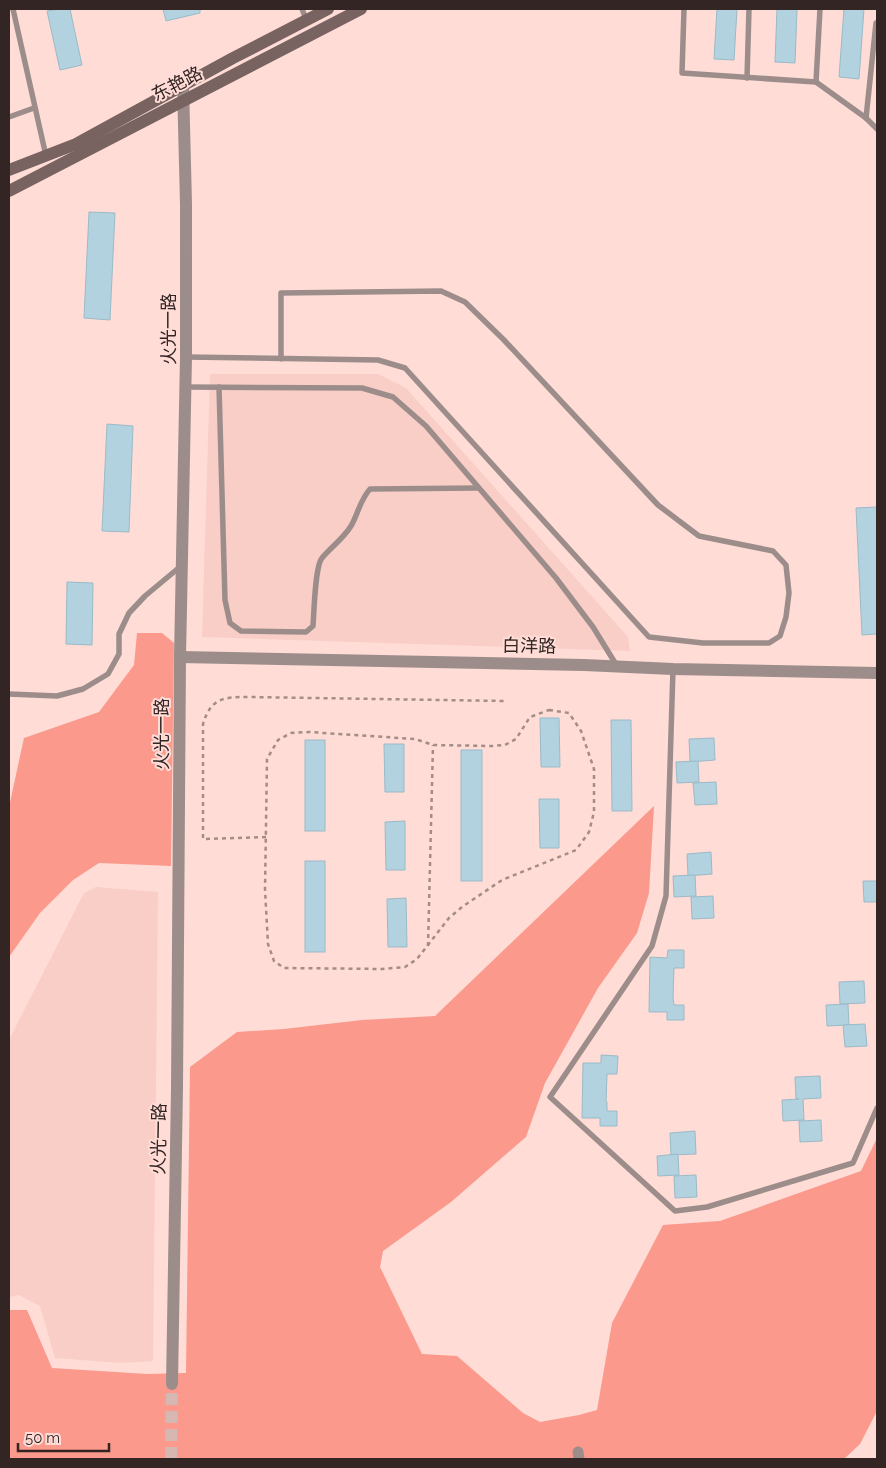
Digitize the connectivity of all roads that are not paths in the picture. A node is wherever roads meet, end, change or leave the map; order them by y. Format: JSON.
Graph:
{"nodes":[{"id":1,"x":13,"y":9,"type":"edge"},
{"id":2,"x":328,"y":9,"type":"edge"},
{"id":3,"x":361,"y":9,"type":"edge"},
{"id":4,"x":684,"y":9,"type":"edge"},
{"id":5,"x":749,"y":9,"type":"edge"},
{"id":6,"x":820,"y":9,"type":"edge"},
{"id":7,"x":304,"y":14,"type":"edge"},
{"id":8,"x":876,"y":23,"type":"dead end"},
{"id":9,"x":747,"y":78,"type":"junction"},
{"id":10,"x":816,"y":82,"type":"junction"},
{"id":11,"x":183,"y":85,"type":"junction"},
{"id":12,"x":183,"y":100,"type":"junction"},
{"id":13,"x":34,"y":108,"type":"junction"},
{"id":14,"x":9,"y":117,"type":"edge"},
{"id":15,"x":866,"y":118,"type":"junction"},
{"id":16,"x":877,"y":129,"type":"edge"},
{"id":17,"x":46,"y":156,"type":"junction"},
{"id":18,"x":9,"y":170,"type":"edge"},
{"id":19,"x":9,"y":191,"type":"edge"},
{"id":20,"x":186,"y":357,"type":"junction"},
{"id":21,"x":281,"y":359,"type":"junction"},
{"id":22,"x":186,"y":387,"type":"junction"},
{"id":23,"x":219,"y":387,"type":"junction"},
{"id":24,"x":478,"y":488,"type":"junction"},
{"id":25,"x":182,"y":566,"type":"junction"},
{"id":26,"x":180,"y":657,"type":"junction"},
{"id":27,"x":617,"y":666,"type":"junction"},
{"id":28,"x":672,"y":669,"type":"junction"},
{"id":29,"x":877,"y":673,"type":"edge"},
{"id":30,"x":9,"y":694,"type":"edge"},
{"id":31,"x":877,"y":1108,"type":"edge"},
{"id":32,"x":172,"y":1384,"type":"tunnel mouth"}],
"edges":[{"from":1,"to":13,"type":"lane"},
{"from":2,"to":7,"type":"main road","name":"东艳路"},
{"from":3,"to":12,"type":"main road","name":"东艳路"},
{"from":4,"to":9,"type":"lane"},
{"from":5,"to":9,"type":"lane"},
{"from":6,"to":10,"type":"lane"},
{"from":7,"to":11,"type":"main road","name":"东艳路"},
{"from":8,"to":15,"type":"lane"},
{"from":9,"to":10,"type":"lane"},
{"from":10,"to":15,"type":"lane"},
{"from":11,"to":12,"type":"street","name":"火光一路"},
{"from":11,"to":17,"type":"main road","name":"东艳路"},
{"from":12,"to":19,"type":"main road","name":"东艳路"},
{"from":12,"to":20,"type":"street","name":"火光一路"},
{"from":13,"to":14,"type":"lane"},
{"from":13,"to":17,"type":"lane"},
{"from":15,"to":16,"type":"lane"},
{"from":17,"to":18,"type":"main road","name":"东艳路"},
{"from":20,"to":21,"type":"lane"},
{"from":20,"to":22,"type":"street","name":"火光一路"},
{"from":21,"to":21,"type":"lane"},
{"from":22,"to":23,"type":"lane"},
{"from":22,"to":25,"type":"street","name":"火光一路"},
{"from":23,"to":24,"type":"lane"},
{"from":23,"to":24,"type":"lane"},
{"from":24,"to":27,"type":"lane"},
{"from":25,"to":26,"type":"street","name":"火光一路"},
{"from":25,"to":30,"type":"lane"},
{"from":26,"to":27,"type":"street","name":"白洋路"},
{"from":26,"to":32,"type":"street","name":"火光一路"},
{"from":27,"to":28,"type":"street","name":"白洋路"},
{"from":28,"to":29,"type":"street","name":"白洋路"},
{"from":28,"to":31,"type":"lane"}]}
